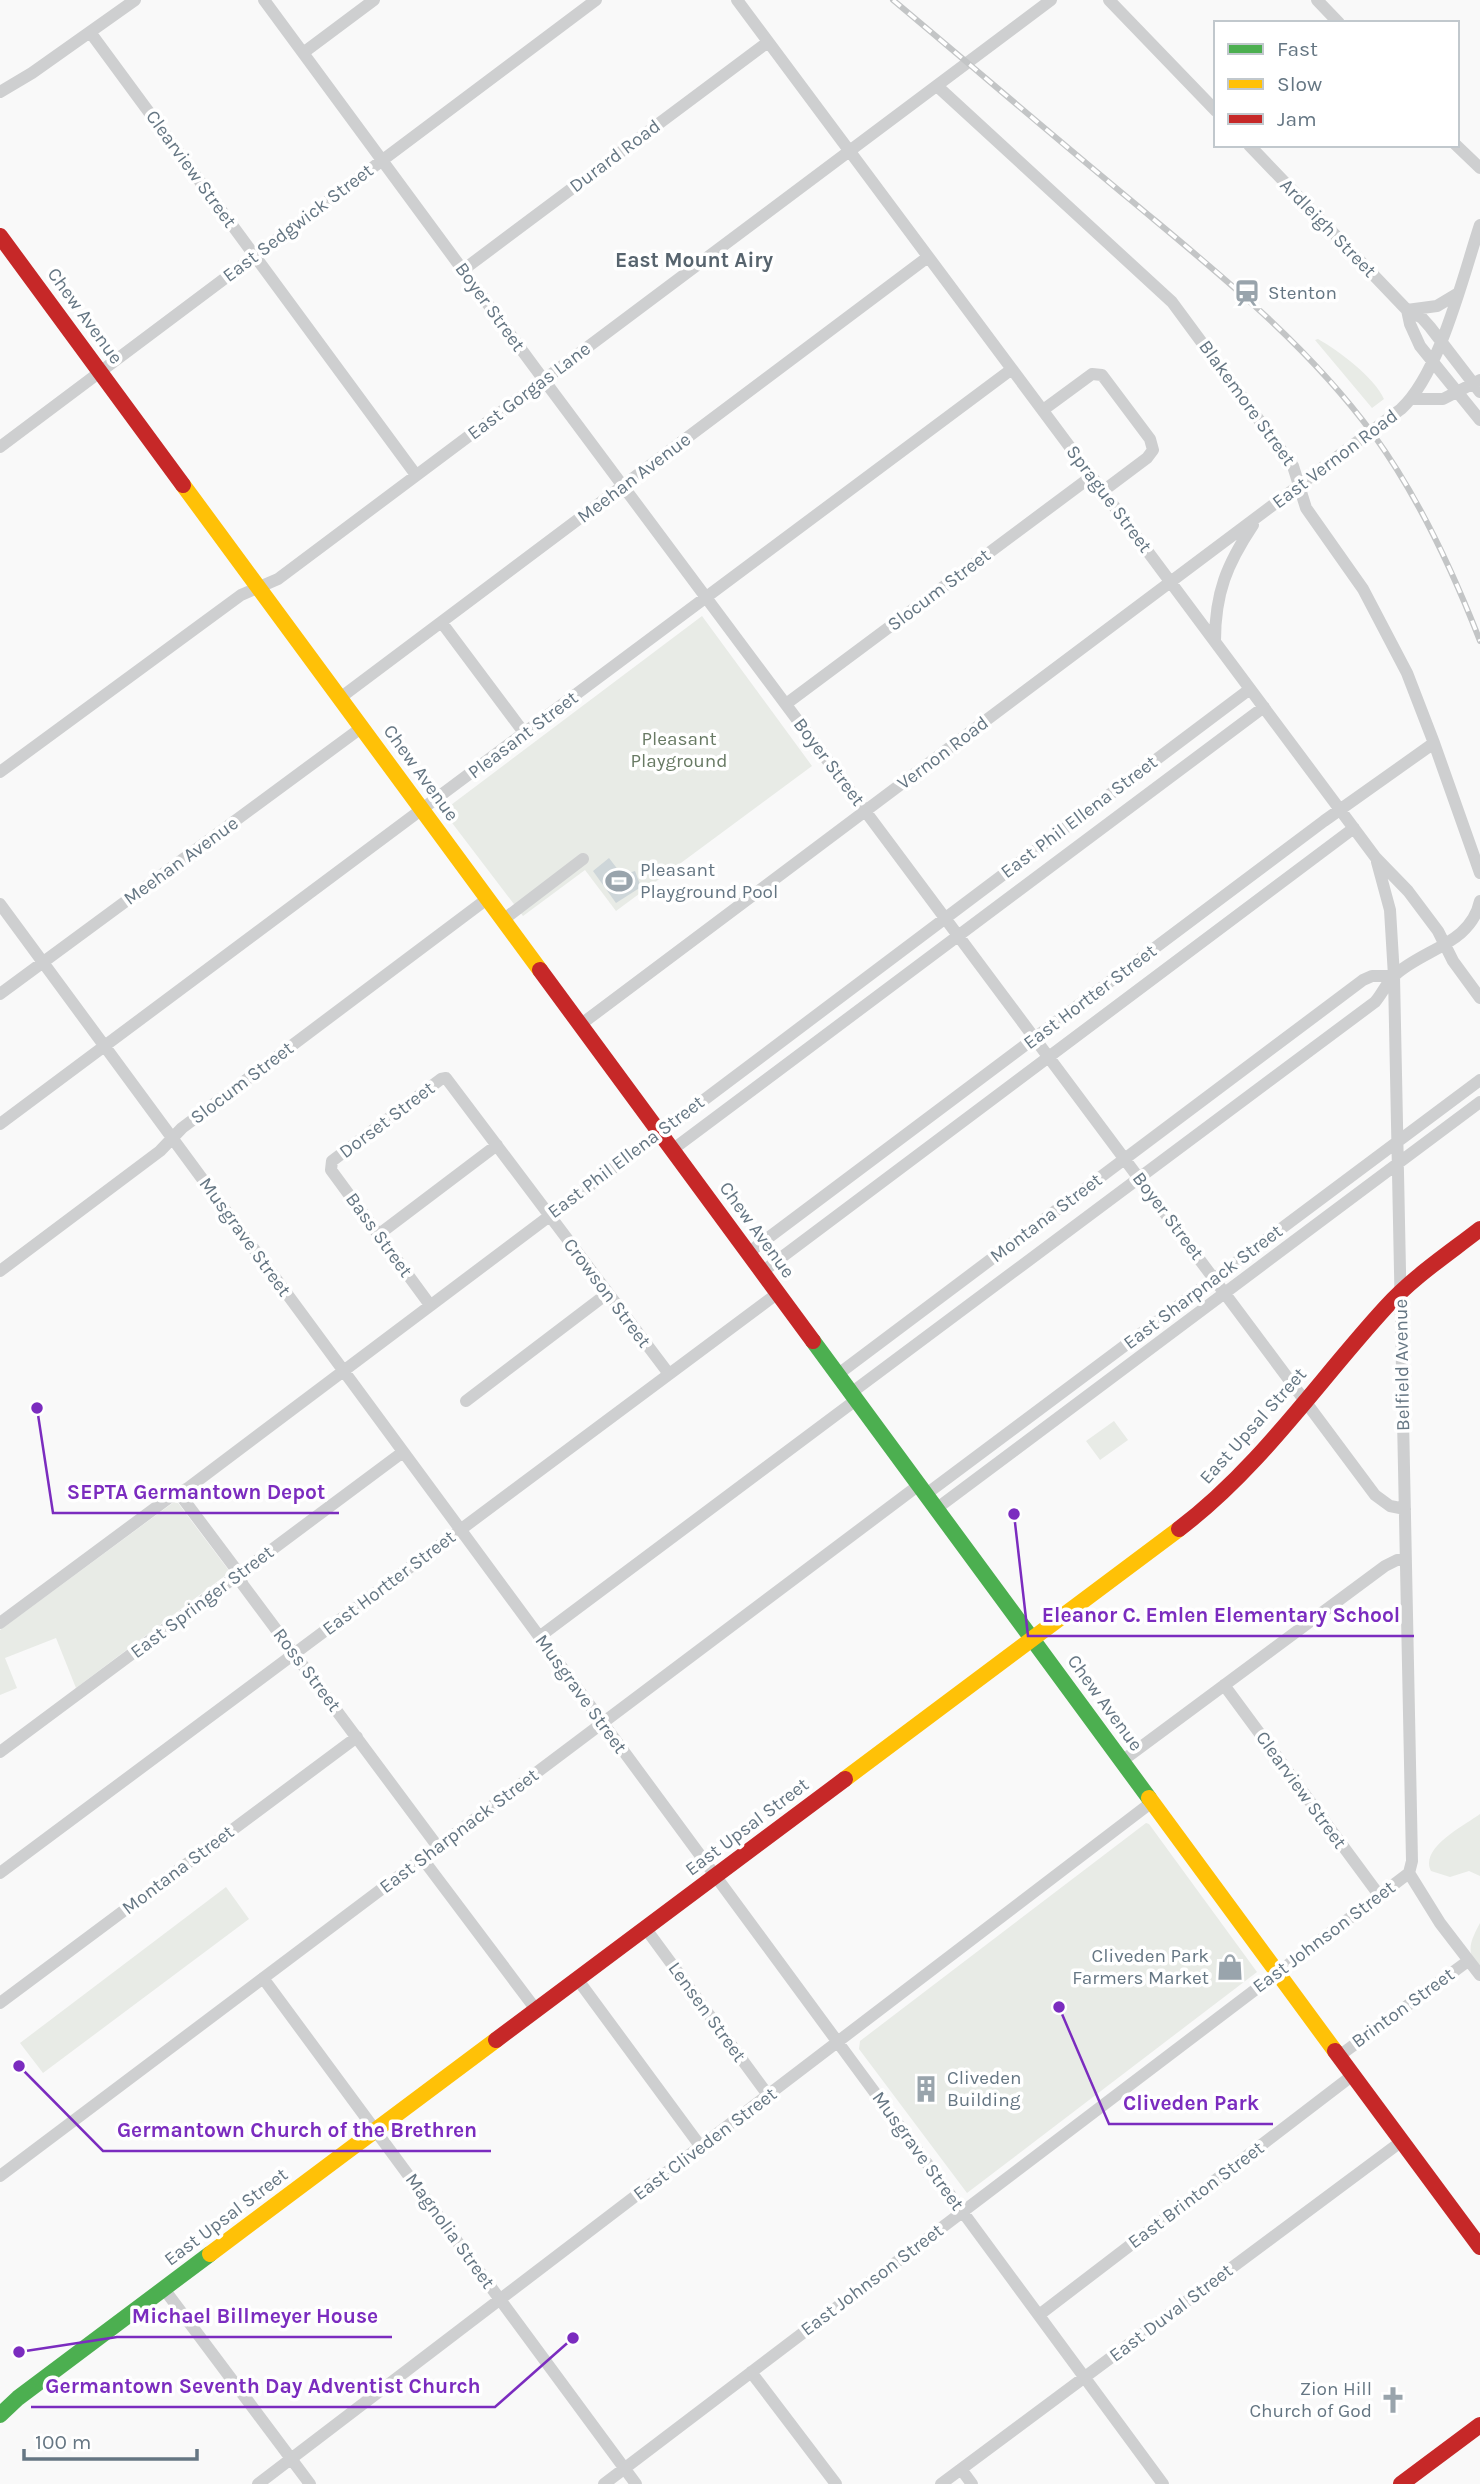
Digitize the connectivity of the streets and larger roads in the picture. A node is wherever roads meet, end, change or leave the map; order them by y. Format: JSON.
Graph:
{"nodes":[{"id":1,"x":135,"y":0,"type":"edge"},
{"id":2,"x":264,"y":0,"type":"edge"},
{"id":3,"x":374,"y":0,"type":"edge"},
{"id":4,"x":596,"y":0,"type":"edge"},
{"id":5,"x":737,"y":0,"type":"edge"},
{"id":6,"x":1051,"y":0,"type":"edge"},
{"id":7,"x":1109,"y":0,"type":"edge"},
{"id":8,"x":1317,"y":0,"type":"edge"},
{"id":9,"x":1337,"y":21,"type":"edge"},
{"id":10,"x":90,"y":32,"type":"junction"},
{"id":11,"x":768,"y":42,"type":"junction"},
{"id":12,"x":303,"y":53,"type":"junction"},
{"id":13,"x":937,"y":86,"type":"junction"},
{"id":14,"x":0,"y":92,"type":"edge"},
{"id":15,"x":1214,"y":109,"type":"edge"},
{"id":16,"x":1251,"y":147,"type":"edge"},
{"id":17,"x":1458,"y":147,"type":"edge"},
{"id":18,"x":849,"y":151,"type":"junction"},
{"id":19,"x":382,"y":160,"type":"junction"},
{"id":20,"x":1480,"y":168,"type":"edge"},
{"id":21,"x":1480,"y":225,"type":"edge"},
{"id":22,"x":0,"y":236,"type":"edge"},
{"id":23,"x":255,"y":256,"type":"junction"},
{"id":24,"x":928,"y":257,"type":"junction"},
{"id":25,"x":463,"y":270,"type":"junction"},
{"id":26,"x":1457,"y":294,"type":"junction"},
{"id":27,"x":1407,"y":310,"type":"junction"},
{"id":28,"x":1441,"y":341,"type":"junction"},
{"id":29,"x":1433,"y":362,"type":"junction"},
{"id":30,"x":1012,"y":369,"type":"junction"},
{"id":31,"x":100,"y":372,"type":"junction"},
{"id":32,"x":544,"y":380,"type":"junction"},
{"id":33,"x":1478,"y":385,"type":"edge"},
{"id":34,"x":1457,"y":393,"type":"junction"},
{"id":35,"x":1412,"y":399,"type":"junction"},
{"id":36,"x":1043,"y":410,"type":"junction"},
{"id":37,"x":1480,"y":420,"type":"edge"},
{"id":38,"x":0,"y":447,"type":"edge"},
{"id":39,"x":416,"y":475,"type":"junction"},
{"id":40,"x":1092,"y":476,"type":"junction"},
{"id":41,"x":623,"y":486,"type":"junction"},
{"id":42,"x":1299,"y":486,"type":"junction"},
{"id":43,"x":1103,"y":491,"type":"junction"},
{"id":44,"x":1258,"y":518,"type":"junction"},
{"id":45,"x":1170,"y":582,"type":"junction"},
{"id":46,"x":258,"y":587,"type":"junction"},
{"id":47,"x":707,"y":598,"type":"junction"},
{"id":48,"x":442,"y":623,"type":"junction"},
{"id":49,"x":1215,"y":642,"type":"junction"},
{"id":50,"x":1250,"y":689,"type":"junction"},
{"id":51,"x":340,"y":698,"type":"junction"},
{"id":52,"x":786,"y":704,"type":"junction"},
{"id":53,"x":1264,"y":707,"type":"junction"},
{"id":54,"x":361,"y":727,"type":"junction"},
{"id":55,"x":525,"y":734,"type":"junction"},
{"id":56,"x":1434,"y":743,"type":"junction"},
{"id":57,"x":0,"y":772,"type":"edge"},
{"id":58,"x":422,"y":810,"type":"junction"},
{"id":59,"x":866,"y":811,"type":"junction"},
{"id":60,"x":1341,"y":811,"type":"junction"},
{"id":61,"x":1354,"y":828,"type":"junction"},
{"id":62,"x":1376,"y":858,"type":"junction"},
{"id":63,"x":583,"y":859,"type":"dead end"},
{"id":64,"x":1480,"y":873,"type":"edge"},
{"id":65,"x":487,"y":899,"type":"junction"},
{"id":66,"x":1480,"y":901,"type":"edge"},
{"id":67,"x":0,"y":904,"type":"edge"},
{"id":68,"x":945,"y":918,"type":"junction"},
{"id":69,"x":503,"y":920,"type":"junction"},
{"id":70,"x":959,"y":936,"type":"junction"},
{"id":71,"x":1444,"y":944,"type":"junction"},
{"id":72,"x":43,"y":962,"type":"junction"},
{"id":73,"x":1394,"y":976,"type":"junction"},
{"id":74,"x":0,"y":994,"type":"edge"},
{"id":75,"x":1480,"y":998,"type":"edge"},
{"id":76,"x":580,"y":1025,"type":"junction"},
{"id":77,"x":1034,"y":1039,"type":"junction"},
{"id":78,"x":105,"y":1046,"type":"junction"},
{"id":79,"x":1048,"y":1058,"type":"junction"},
{"id":80,"x":446,"y":1078,"type":"joint"},
{"id":81,"x":1480,"y":1080,"type":"edge"},
{"id":82,"x":1480,"y":1102,"type":"edge"},
{"id":83,"x":0,"y":1124,"type":"edge"},
{"id":84,"x":659,"y":1132,"type":"junction"},
{"id":85,"x":173,"y":1138,"type":"junction"},
{"id":86,"x":1398,"y":1142,"type":"junction"},
{"id":87,"x":497,"y":1145,"type":"junction"},
{"id":88,"x":672,"y":1150,"type":"junction"},
{"id":89,"x":1125,"y":1159,"type":"junction"},
{"id":90,"x":1398,"y":1163,"type":"junction"},
{"id":91,"x":330,"y":1165,"type":"joint"},
{"id":92,"x":1139,"y":1178,"type":"junction"},
{"id":93,"x":548,"y":1215,"type":"junction"},
{"id":94,"x":1480,"y":1229,"type":"edge"},
{"id":95,"x":378,"y":1235,"type":"junction"},
{"id":96,"x":748,"y":1253,"type":"junction"},
{"id":97,"x":0,"y":1271,"type":"edge"},
{"id":98,"x":762,"y":1272,"type":"junction"},
{"id":99,"x":1214,"y":1279,"type":"junction"},
{"id":100,"x":1400,"y":1292,"type":"junction"},
{"id":101,"x":608,"y":1293,"type":"junction"},
{"id":102,"x":778,"y":1293,"type":"junction"},
{"id":103,"x":1225,"y":1293,"type":"junction"},
{"id":104,"x":430,"y":1305,"type":"junction"},
{"id":105,"x":343,"y":1370,"type":"junction"},
{"id":106,"x":669,"y":1374,"type":"junction"},
{"id":107,"x":838,"y":1375,"type":"junction"},
{"id":108,"x":853,"y":1397,"type":"junction"},
{"id":109,"x":1304,"y":1400,"type":"junction"},
{"id":110,"x":466,"y":1401,"type":"dead end"},
{"id":111,"x":403,"y":1451,"type":"junction"},
{"id":112,"x":922,"y":1490,"type":"junction"},
{"id":113,"x":178,"y":1493,"type":"junction"},
{"id":114,"x":936,"y":1509,"type":"junction"},
{"id":115,"x":1405,"y":1509,"type":"junction"},
{"id":116,"x":461,"y":1529,"type":"junction"},
{"id":117,"x":1406,"y":1560,"type":"junction"},
{"id":118,"x":238,"y":1575,"type":"junction"},
{"id":119,"x":0,"y":1623,"type":"edge"},
{"id":120,"x":539,"y":1637,"type":"junction"},
{"id":121,"x":1033,"y":1640,"type":"junction"},
{"id":122,"x":295,"y":1654,"type":"junction"},
{"id":123,"x":1224,"y":1685,"type":"junction"},
{"id":124,"x":603,"y":1723,"type":"junction"},
{"id":125,"x":357,"y":1737,"type":"junction"},
{"id":126,"x":0,"y":1752,"type":"edge"},
{"id":127,"x":1122,"y":1761,"type":"junction"},
{"id":128,"x":1152,"y":1802,"type":"junction"},
{"id":129,"x":438,"y":1847,"type":"junction"},
{"id":130,"x":422,"y":1858,"type":"junction"},
{"id":131,"x":0,"y":1873,"type":"edge"},
{"id":132,"x":1409,"y":1873,"type":"junction"},
{"id":133,"x":716,"y":1877,"type":"junction"},
{"id":134,"x":1378,"y":1895,"type":"junction"},
{"id":135,"x":646,"y":1929,"type":"junction"},
{"id":136,"x":1468,"y":1961,"type":"junction"},
{"id":137,"x":1276,"y":1971,"type":"junction"},
{"id":138,"x":1480,"y":1975,"type":"edge"},
{"id":139,"x":263,"y":1978,"type":"junction"},
{"id":140,"x":578,"y":1980,"type":"junction"},
{"id":141,"x":0,"y":2003,"type":"edge"},
{"id":142,"x":537,"y":2011,"type":"junction"},
{"id":143,"x":838,"y":2042,"type":"junction"},
{"id":144,"x":1339,"y":2056,"type":"junction"},
{"id":145,"x":1353,"y":2075,"type":"junction"},
{"id":146,"x":768,"y":2095,"type":"junction"},
{"id":147,"x":376,"y":2131,"type":"junction"},
{"id":148,"x":1402,"y":2141,"type":"junction"},
{"id":149,"x":701,"y":2147,"type":"junction"},
{"id":150,"x":0,"y":2176,"type":"edge"},
{"id":151,"x":962,"y":2211,"type":"junction"},
{"id":152,"x":1480,"y":2248,"type":"edge"},
{"id":153,"x":164,"y":2289,"type":"junction"},
{"id":154,"x":500,"y":2300,"type":"junction"},
{"id":155,"x":1039,"y":2315,"type":"junction"},
{"id":156,"x":751,"y":2372,"type":"junction"},
{"id":157,"x":1084,"y":2377,"type":"junction"},
{"id":158,"x":0,"y":2415,"type":"edge"},
{"id":159,"x":1480,"y":2425,"type":"edge"},
{"id":160,"x":291,"y":2459,"type":"junction"},
{"id":161,"x":625,"y":2468,"type":"junction"},
{"id":162,"x":961,"y":2469,"type":"junction"},
{"id":163,"x":258,"y":2484,"type":"edge"},
{"id":164,"x":310,"y":2484,"type":"edge"},
{"id":165,"x":604,"y":2484,"type":"edge"},
{"id":166,"x":636,"y":2484,"type":"edge"},
{"id":167,"x":836,"y":2484,"type":"edge"},
{"id":168,"x":941,"y":2484,"type":"edge"},
{"id":169,"x":972,"y":2484,"type":"edge"},
{"id":170,"x":1163,"y":2484,"type":"edge"},
{"id":171,"x":1401,"y":2484,"type":"edge"}],
"edges":[{"from":1,"to":10,"type":"street"},
{"from":2,"to":12,"type":"street","name":"Boyer Street"},
{"from":3,"to":12,"type":"street"},
{"from":4,"to":19,"type":"street","name":"East Sedgwick Street"},
{"from":5,"to":11,"type":"street","name":"Sprague Street"},
{"from":6,"to":13,"type":"street","name":"East Gorgas Lane"},
{"from":7,"to":15,"type":"street"},
{"from":8,"to":9,"type":"street"},
{"from":10,"to":14,"type":"street"},
{"from":10,"to":23,"type":"street","name":"Clearview Street"},
{"from":11,"to":18,"type":"street","name":"Sprague Street"},
{"from":11,"to":25,"type":"street","name":"Durard Road"},
{"from":12,"to":19,"type":"street","name":"Boyer Street"},
{"from":13,"to":18,"type":"street","name":"East Gorgas Lane"},
{"from":13,"to":42,"type":"street","name":"Blakemore Street"},
{"from":16,"to":27,"type":"street","name":"Ardleigh Street"},
{"from":17,"to":20,"type":"street"},
{"from":18,"to":24,"type":"street","name":"Sprague Street"},
{"from":18,"to":32,"type":"street","name":"East Gorgas Lane"},
{"from":19,"to":23,"type":"street","name":"East Sedgwick Street"},
{"from":19,"to":25,"type":"street","name":"Boyer Street"},
{"from":21,"to":26,"type":"street"},
{"from":22,"to":31,"type":"street","name":"Chew Avenue"},
{"from":23,"to":31,"type":"street","name":"East Sedgwick Street"},
{"from":23,"to":39,"type":"street","name":"Clearview Street"},
{"from":24,"to":30,"type":"street","name":"Sprague Street"},
{"from":24,"to":41,"type":"street","name":"Meehan Avenue"},
{"from":25,"to":32,"type":"street","name":"Boyer Street"},
{"from":26,"to":27,"type":"street"},
{"from":26,"to":28,"type":"street"},
{"from":27,"to":28,"type":"street","name":"Ardleigh Street"},
{"from":27,"to":29,"type":"street","name":"Ardleigh Street"},
{"from":28,"to":29,"type":"street"},
{"from":28,"to":33,"type":"street","name":"Ardleigh Street"},
{"from":29,"to":34,"type":"street","name":"Ardleigh Street"},
{"from":29,"to":35,"type":"street"},
{"from":30,"to":36,"type":"street","name":"Sprague Street"},
{"from":30,"to":47,"type":"street","name":"Pleasant Street"},
{"from":31,"to":38,"type":"street","name":"East Sedgwick Street"},
{"from":31,"to":46,"type":"street","name":"Chew Avenue"},
{"from":32,"to":39,"type":"street","name":"East Gorgas Lane"},
{"from":32,"to":41,"type":"street","name":"Boyer Street"},
{"from":33,"to":34,"type":"street"},
{"from":34,"to":35,"type":"street"},
{"from":34,"to":37,"type":"street","name":"Ardleigh Street"},
{"from":35,"to":42,"type":"street","name":"East Vernon Road"},
{"from":36,"to":40,"type":"street","name":"Sprague Street"},
{"from":36,"to":43,"type":"street"},
{"from":39,"to":46,"type":"street","name":"East Gorgas Lane"},
{"from":40,"to":43,"type":"street","name":"Sprague Street"},
{"from":40,"to":52,"type":"street","name":"Slocum Street"},
{"from":41,"to":47,"type":"street","name":"Boyer Street"},
{"from":41,"to":48,"type":"street","name":"Meehan Avenue"},
{"from":42,"to":44,"type":"street","name":"East Vernon Road"},
{"from":42,"to":56,"type":"street","name":"Blakemore Street"},
{"from":43,"to":45,"type":"street","name":"Sprague Street"},
{"from":44,"to":45,"type":"street","name":"East Vernon Road"},
{"from":44,"to":49,"type":"street","name":"East Vernon Road"},
{"from":45,"to":49,"type":"street","name":"Sprague Street"},
{"from":45,"to":59,"type":"street","name":"Vernon Road"},
{"from":46,"to":51,"type":"street","name":"Chew Avenue"},
{"from":46,"to":57,"type":"street","name":"East Gorgas Lane"},
{"from":47,"to":52,"type":"street","name":"Boyer Street"},
{"from":47,"to":55,"type":"street","name":"Pleasant Street"},
{"from":48,"to":51,"type":"street","name":"Meehan Avenue"},
{"from":48,"to":55,"type":"street"},
{"from":49,"to":50,"type":"street","name":"Sprague Street"},
{"from":50,"to":53,"type":"street","name":"Sprague Street"},
{"from":50,"to":68,"type":"street","name":"East Phil Ellena Street"},
{"from":51,"to":54,"type":"street","name":"Chew Avenue"},
{"from":52,"to":59,"type":"street","name":"Boyer Street"},
{"from":53,"to":60,"type":"street","name":"Sprague Street"},
{"from":53,"to":70,"type":"street","name":"East Phil Ellena Street"},
{"from":54,"to":58,"type":"street","name":"Chew Avenue"},
{"from":54,"to":72,"type":"street","name":"Meehan Avenue"},
{"from":55,"to":58,"type":"street","name":"Pleasant Street"},
{"from":56,"to":60,"type":"street","name":"East Hortter Street"},
{"from":56,"to":64,"type":"street","name":"Blakemore Street"},
{"from":58,"to":65,"type":"street","name":"Chew Avenue"},
{"from":58,"to":78,"type":"street","name":"Pleasant Street"},
{"from":59,"to":68,"type":"street","name":"Boyer Street"},
{"from":59,"to":76,"type":"street","name":"Vernon Road"},
{"from":60,"to":61,"type":"street","name":"Sprague Street"},
{"from":60,"to":77,"type":"street","name":"East Hortter Street"},
{"from":61,"to":62,"type":"street","name":"Sprague Street"},
{"from":61,"to":79,"type":"street","name":"East Hortter Street"},
{"from":62,"to":71,"type":"street","name":"Sprague Street"},
{"from":62,"to":73,"type":"street","name":"Belfield Avenue"},
{"from":63,"to":69,"type":"street"},
{"from":65,"to":69,"type":"street","name":"Chew Avenue"},
{"from":65,"to":85,"type":"street","name":"Slocum Street"},
{"from":66,"to":71,"type":"street","name":"Montana Street"},
{"from":67,"to":72,"type":"street","name":"Musgrave Street"},
{"from":68,"to":70,"type":"street","name":"Boyer Street"},
{"from":68,"to":84,"type":"street","name":"East Phil Ellena Street"},
{"from":69,"to":76,"type":"street","name":"Chew Avenue"},
{"from":70,"to":77,"type":"street","name":"Boyer Street"},
{"from":70,"to":88,"type":"street","name":"East Phil Ellena Street"},
{"from":71,"to":73,"type":"street","name":"Montana Street"},
{"from":71,"to":75,"type":"street","name":"Sprague Street"},
{"from":72,"to":74,"type":"street","name":"Meehan Avenue"},
{"from":72,"to":78,"type":"street","name":"Musgrave Street"},
{"from":73,"to":86,"type":"street","name":"Belfield Avenue"},
{"from":73,"to":89,"type":"street","name":"Montana Street"},
{"from":73,"to":92,"type":"street","name":"Montana Street"},
{"from":76,"to":84,"type":"street","name":"Chew Avenue"},
{"from":77,"to":79,"type":"street","name":"Boyer Street"},
{"from":77,"to":96,"type":"street","name":"East Hortter Street"},
{"from":78,"to":83,"type":"street","name":"Pleasant Street"},
{"from":78,"to":85,"type":"street","name":"Musgrave Street"},
{"from":79,"to":89,"type":"street","name":"Boyer Street"},
{"from":79,"to":98,"type":"street","name":"East Hortter Street"},
{"from":80,"to":87,"type":"street","name":"Crowson Street"},
{"from":80,"to":91,"type":"street","name":"Dorset Street"},
{"from":81,"to":86,"type":"street","name":"East Sharpnack Street"},
{"from":82,"to":90,"type":"street","name":"East Sharpnack Street"},
{"from":84,"to":88,"type":"street","name":"Chew Avenue"},
{"from":84,"to":93,"type":"street","name":"East Phil Ellena Street"},
{"from":85,"to":97,"type":"street","name":"Slocum Street"},
{"from":85,"to":105,"type":"street","name":"Musgrave Street"},
{"from":86,"to":90,"type":"street","name":"Belfield Avenue"},
{"from":86,"to":99,"type":"street","name":"East Sharpnack Street"},
{"from":87,"to":93,"type":"street","name":"Crowson Street"},
{"from":87,"to":95,"type":"street"},
{"from":88,"to":96,"type":"street","name":"Chew Avenue"},
{"from":89,"to":92,"type":"street","name":"Boyer Street"},
{"from":89,"to":107,"type":"street","name":"Montana Street"},
{"from":90,"to":100,"type":"street","name":"Belfield Avenue"},
{"from":90,"to":103,"type":"street","name":"East Sharpnack Street"},
{"from":91,"to":95,"type":"street","name":"Bass Street"},
{"from":92,"to":99,"type":"street","name":"Boyer Street"},
{"from":92,"to":108,"type":"street","name":"Montana Street"},
{"from":93,"to":101,"type":"street","name":"Crowson Street"},
{"from":93,"to":104,"type":"street","name":"East Phil Ellena Street"},
{"from":94,"to":100,"type":"street","name":"East Upsal Street"},
{"from":95,"to":104,"type":"street","name":"Bass Street"},
{"from":96,"to":98,"type":"street","name":"Chew Avenue"},
{"from":98,"to":102,"type":"street","name":"Chew Avenue"},
{"from":99,"to":103,"type":"street","name":"Boyer Street"},
{"from":99,"to":112,"type":"street","name":"East Sharpnack Street"},
{"from":100,"to":109,"type":"street","name":"East Upsal Street"},
{"from":100,"to":115,"type":"street","name":"Belfield Avenue"},
{"from":101,"to":106,"type":"street","name":"Crowson Street"},
{"from":101,"to":110,"type":"street"},
{"from":102,"to":106,"type":"street","name":"East Hortter Street"},
{"from":102,"to":107,"type":"street","name":"Chew Avenue"},
{"from":103,"to":109,"type":"street","name":"Boyer Street"},
{"from":103,"to":114,"type":"street","name":"East Sharpnack Street"},
{"from":104,"to":105,"type":"street","name":"East Phil Ellena Street"},
{"from":105,"to":111,"type":"street","name":"Musgrave Street"},
{"from":105,"to":113,"type":"street","name":"East Phil Ellena Street"},
{"from":106,"to":116,"type":"street","name":"East Hortter Street"},
{"from":107,"to":108,"type":"street","name":"Chew Avenue"},
{"from":108,"to":112,"type":"street","name":"Chew Avenue"},
{"from":108,"to":120,"type":"street","name":"Montana Street"},
{"from":109,"to":115,"type":"street","name":"Boyer Street"},
{"from":109,"to":121,"type":"street","name":"East Upsal Street"},
{"from":111,"to":116,"type":"street","name":"Musgrave Street"},
{"from":111,"to":118,"type":"street","name":"East Springer Street"},
{"from":112,"to":114,"type":"street","name":"Chew Avenue"},
{"from":112,"to":124,"type":"street","name":"East Sharpnack Street"},
{"from":113,"to":118,"type":"street","name":"Ross Street"},
{"from":113,"to":119,"type":"street","name":"East Phil Ellena Street"},
{"from":114,"to":121,"type":"street","name":"Chew Avenue"},
{"from":115,"to":117,"type":"street","name":"Belfield Avenue"},
{"from":116,"to":120,"type":"street","name":"Musgrave Street"},
{"from":116,"to":122,"type":"street","name":"East Hortter Street"},
{"from":117,"to":123,"type":"street"},
{"from":117,"to":132,"type":"street","name":"Belfield Avenue"},
{"from":118,"to":122,"type":"street","name":"Ross Street"},
{"from":118,"to":126,"type":"street","name":"East Springer Street"},
{"from":120,"to":124,"type":"street","name":"Musgrave Street"},
{"from":121,"to":127,"type":"street","name":"Chew Avenue"},
{"from":121,"to":133,"type":"street","name":"East Upsal Street"},
{"from":122,"to":125,"type":"street","name":"Ross Street"},
{"from":122,"to":131,"type":"street","name":"East Hortter Street"},
{"from":123,"to":127,"type":"street"},
{"from":123,"to":134,"type":"street","name":"Clearview Street"},
{"from":124,"to":129,"type":"street","name":"East Sharpnack Street"},
{"from":124,"to":133,"type":"street","name":"Musgrave Street"},
{"from":125,"to":129,"type":"street","name":"Ross Street"},
{"from":125,"to":141,"type":"street","name":"Montana Street"},
{"from":127,"to":128,"type":"street","name":"Chew Avenue"},
{"from":128,"to":137,"type":"street","name":"Chew Avenue"},
{"from":128,"to":143,"type":"street","name":"East Cliveden Street"},
{"from":129,"to":130,"type":"street","name":"East Sharpnack Street"},
{"from":130,"to":139,"type":"street","name":"East Sharpnack Street"},
{"from":130,"to":142,"type":"street"},
{"from":132,"to":134,"type":"street","name":"East Johnson Street"},
{"from":132,"to":136,"type":"street"},
{"from":133,"to":135,"type":"street","name":"East Upsal Street"},
{"from":133,"to":143,"type":"street","name":"Musgrave Street"},
{"from":134,"to":137,"type":"street","name":"East Johnson Street"},
{"from":135,"to":140,"type":"street","name":"East Upsal Street"},
{"from":135,"to":146,"type":"street","name":"Lensen Street"},
{"from":136,"to":138,"type":"street"},
{"from":136,"to":144,"type":"street","name":"Brinton Street"},
{"from":137,"to":144,"type":"street","name":"Chew Avenue"},
{"from":137,"to":151,"type":"street","name":"East Johnson Street"},
{"from":139,"to":147,"type":"street","name":"Magnolia Street"},
{"from":139,"to":150,"type":"street","name":"East Sharpnack Street"},
{"from":140,"to":142,"type":"street","name":"East Upsal Street"},
{"from":140,"to":149,"type":"street"},
{"from":142,"to":147,"type":"street","name":"East Upsal Street"},
{"from":143,"to":146,"type":"street","name":"East Cliveden Street"},
{"from":143,"to":151,"type":"street","name":"Musgrave Street"},
{"from":144,"to":145,"type":"street","name":"Chew Avenue"},
{"from":145,"to":148,"type":"street","name":"Chew Avenue"},
{"from":145,"to":155,"type":"street","name":"East Brinton Street"},
{"from":146,"to":149,"type":"street","name":"East Cliveden Street"},
{"from":147,"to":153,"type":"street","name":"East Upsal Street"},
{"from":147,"to":154,"type":"street","name":"Magnolia Street"},
{"from":148,"to":152,"type":"street","name":"Chew Avenue"},
{"from":148,"to":157,"type":"street","name":"East Duval Street"},
{"from":149,"to":154,"type":"street","name":"East Cliveden Street"},
{"from":151,"to":155,"type":"street","name":"Musgrave Street"},
{"from":151,"to":156,"type":"street","name":"East Johnson Street"},
{"from":153,"to":158,"type":"street","name":"East Upsal Street"},
{"from":153,"to":160,"type":"street"},
{"from":154,"to":160,"type":"street","name":"East Cliveden Street"},
{"from":154,"to":161,"type":"street","name":"Magnolia Street"},
{"from":155,"to":157,"type":"street","name":"Musgrave Street"},
{"from":156,"to":161,"type":"street","name":"East Johnson Street"},
{"from":156,"to":167,"type":"street"},
{"from":157,"to":162,"type":"street","name":"East Duval Street"},
{"from":157,"to":170,"type":"street","name":"Musgrave Street"},
{"from":159,"to":171,"type":"street"},
{"from":160,"to":163,"type":"street","name":"East Cliveden Street"},
{"from":160,"to":164,"type":"street"},
{"from":161,"to":165,"type":"street","name":"East Johnson Street"},
{"from":161,"to":166,"type":"street","name":"Magnolia Street"},
{"from":162,"to":168,"type":"street","name":"East Duval Street"},
{"from":162,"to":169,"type":"street"}]}
